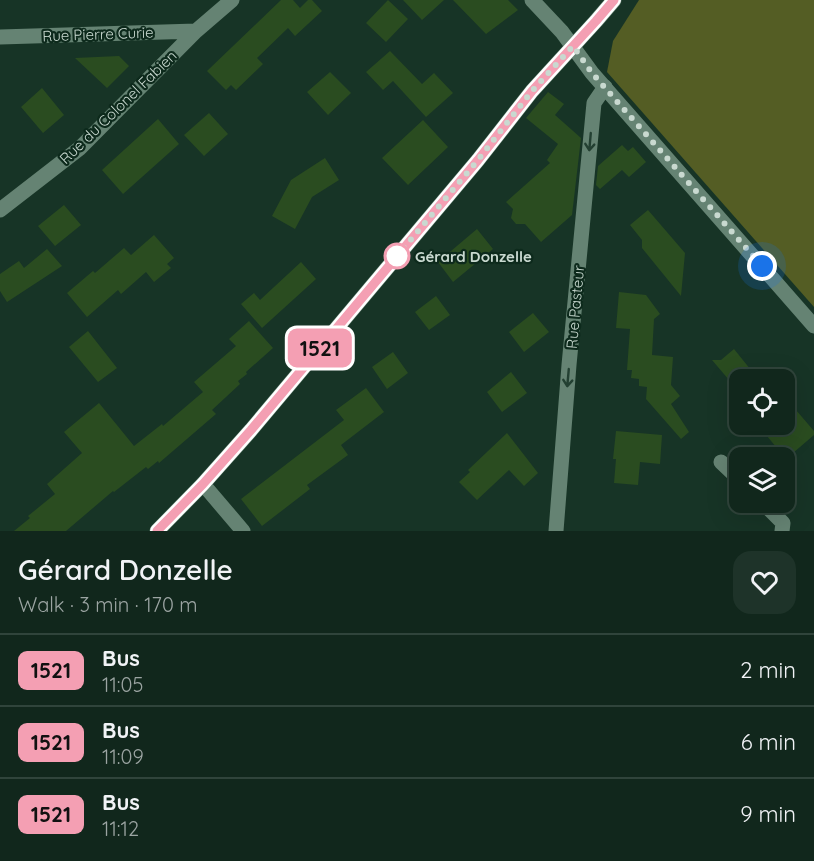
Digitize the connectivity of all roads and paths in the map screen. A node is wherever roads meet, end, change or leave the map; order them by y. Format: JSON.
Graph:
{"nodes":[{"id":1,"x":232,"y":0,"type":"edge"},
{"id":2,"x":532,"y":0,"type":"edge"},
{"id":3,"x":614,"y":0,"type":"edge"},
{"id":4,"x":215,"y":6,"type":"edge"},
{"id":5,"x":196,"y":31,"type":"junction"},
{"id":6,"x":0,"y":37,"type":"edge"},
{"id":7,"x":573,"y":46,"type":"junction"},
{"id":8,"x":605,"y":87,"type":"junction"},
{"id":9,"x":0,"y":210,"type":"edge"},
{"id":10,"x":814,"y":326,"type":"edge"},
{"id":11,"x":721,"y":462,"type":"dead end"},
{"id":12,"x":729,"y":470,"type":"edge"},
{"id":13,"x":203,"y":484,"type":"junction"},
{"id":14,"x":773,"y":513,"type":"edge"},
{"id":15,"x":157,"y":531,"type":"edge"},
{"id":16,"x":243,"y":531,"type":"edge"},
{"id":17,"x":556,"y":531,"type":"edge"},
{"id":18,"x":782,"y":531,"type":"edge"}],
"edges":[{"from":1,"to":4,"type":"street","name":"Rue du Colonel Fabien"},
{"from":2,"to":7,"type":"street"},
{"from":3,"to":7,"type":"street"},
{"from":4,"to":5,"type":"street","name":"Rue du Colonel Fabien"},
{"from":5,"to":6,"type":"street","name":"Rue Pierre Curie"},
{"from":5,"to":9,"type":"street","name":"Rue du Colonel Fabien"},
{"from":7,"to":8,"type":"street"},
{"from":7,"to":13,"type":"street"},
{"from":8,"to":10,"type":"street"},
{"from":8,"to":17,"type":"street","name":"Rue Pasteur","one_way":true},
{"from":11,"to":12,"type":"street"},
{"from":13,"to":15,"type":"street"},
{"from":13,"to":16,"type":"street"},
{"from":14,"to":18,"type":"street"}]}
